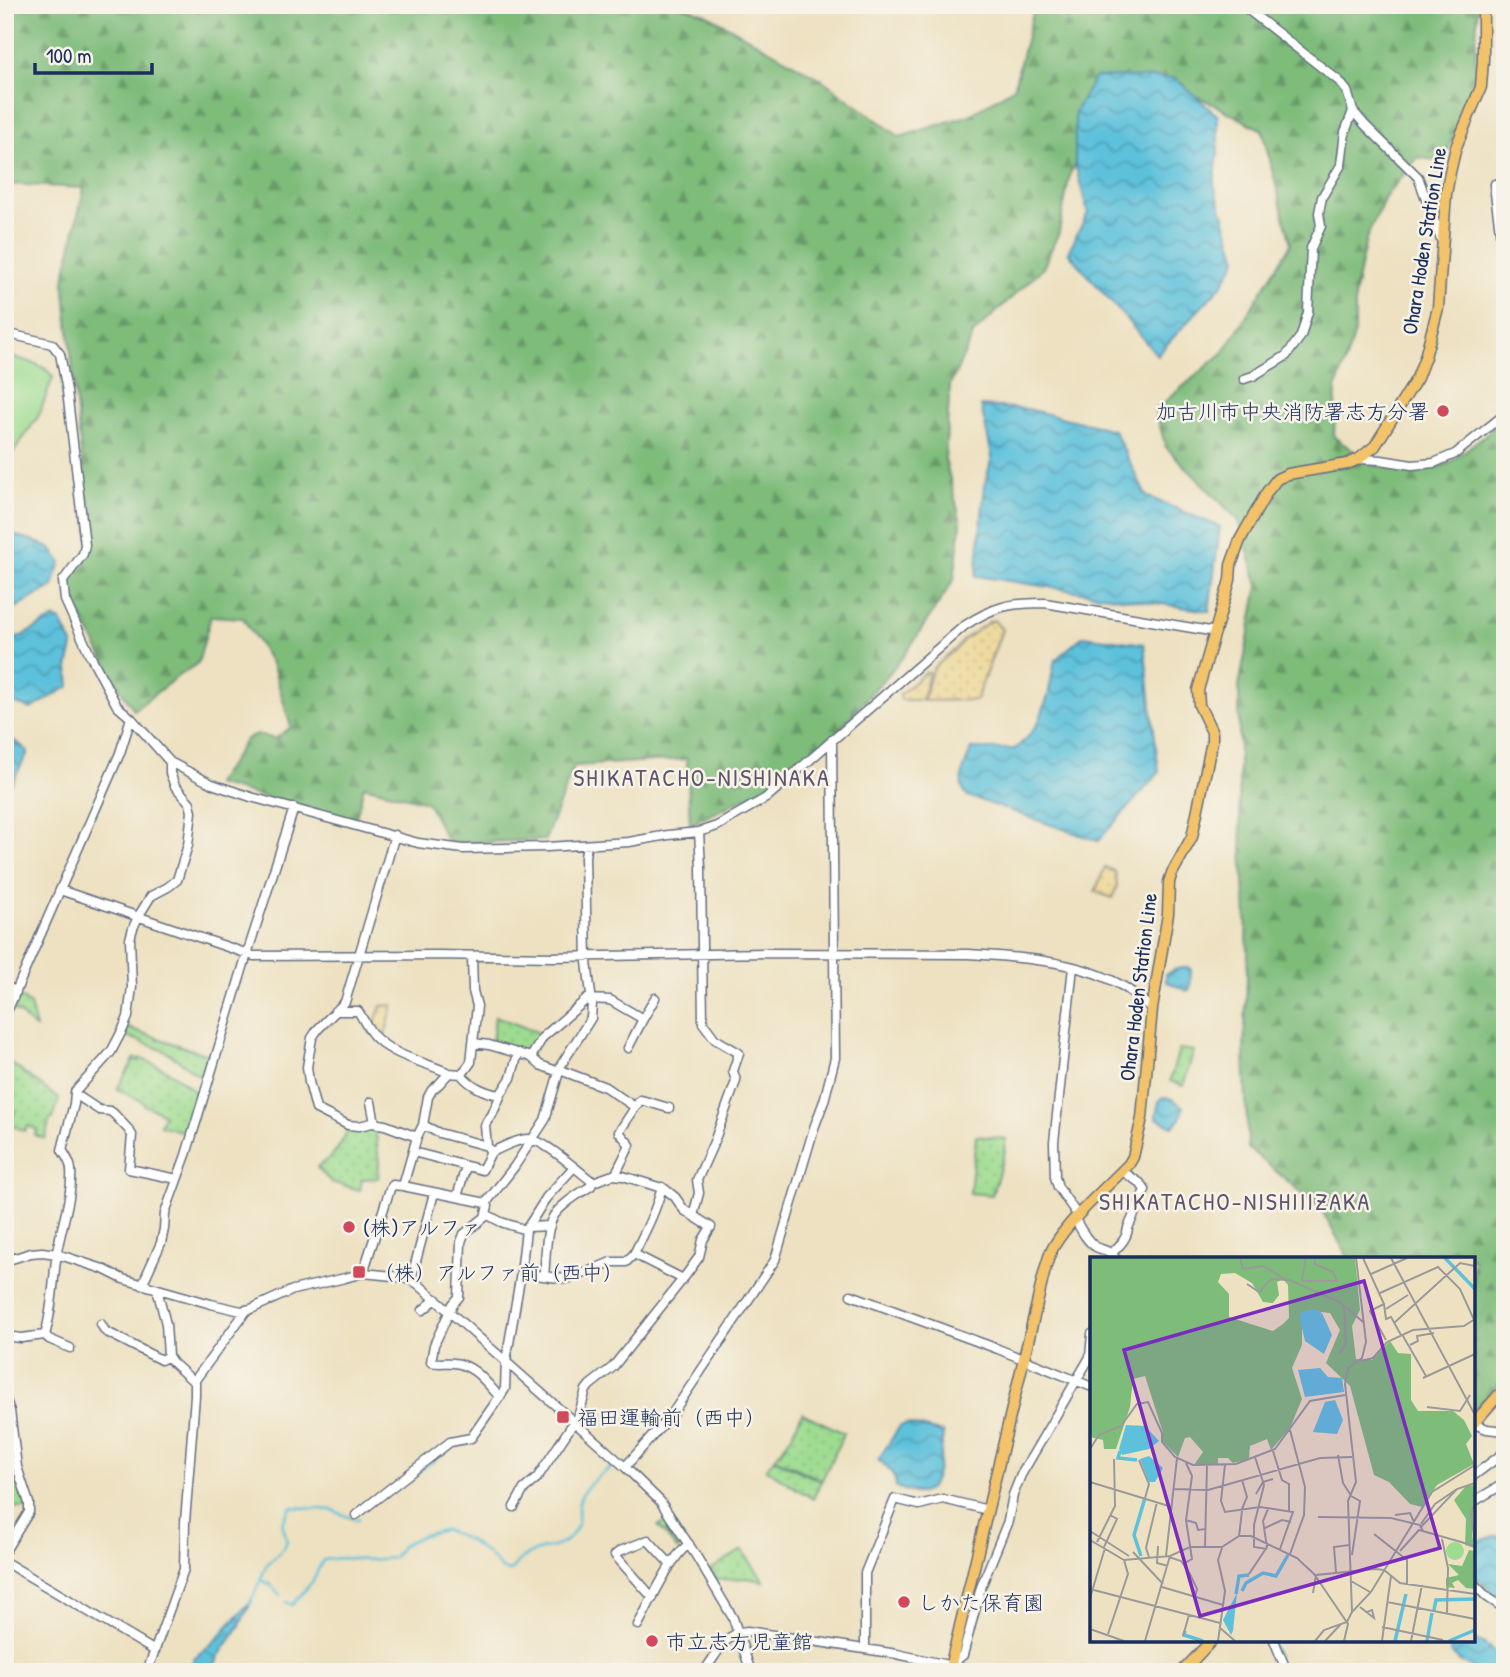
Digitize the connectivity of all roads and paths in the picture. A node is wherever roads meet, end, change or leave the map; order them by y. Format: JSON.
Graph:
{"nodes":[{"id":1,"x":1242,"y":5,"type":"edge"},
{"id":2,"x":1483,"y":5,"type":"edge"},
{"id":3,"x":1353,"y":111,"type":"junction"},
{"id":4,"x":1505,"y":182,"type":"edge"},
{"id":5,"x":1443,"y":245,"type":"junction"},
{"id":6,"x":1505,"y":270,"type":"edge"},
{"id":7,"x":5,"y":333,"type":"edge"},
{"id":8,"x":1244,"y":379,"type":"dead end"},
{"id":9,"x":1505,"y":414,"type":"edge"},
{"id":10,"x":1359,"y":459,"type":"junction"},
{"id":11,"x":1216,"y":632,"type":"junction"},
{"id":12,"x":131,"y":718,"type":"junction"},
{"id":13,"x":832,"y":740,"type":"junction"},
{"id":14,"x":170,"y":762,"type":"junction"},
{"id":15,"x":294,"y":808,"type":"junction"},
{"id":16,"x":699,"y":832,"type":"junction"},
{"id":17,"x":395,"y":835,"type":"junction"},
{"id":18,"x":587,"y":845,"type":"junction"},
{"id":19,"x":60,"y":890,"type":"junction"},
{"id":20,"x":138,"y":917,"type":"junction"},
{"id":21,"x":834,"y":953,"type":"junction"},
{"id":22,"x":247,"y":954,"type":"junction"},
{"id":23,"x":359,"y":955,"type":"junction"},
{"id":24,"x":701,"y":955,"type":"junction"},
{"id":25,"x":472,"y":956,"type":"junction"},
{"id":26,"x":587,"y":956,"type":"junction"},
{"id":27,"x":1073,"y":967,"type":"junction"},
{"id":28,"x":5,"y":985,"type":"edge"},
{"id":29,"x":16,"y":992,"type":"junction"},
{"id":30,"x":655,"y":998,"type":"dead end"},
{"id":31,"x":591,"y":999,"type":"junction"},
{"id":32,"x":1152,"y":1009,"type":"junction"},
{"id":33,"x":335,"y":1011,"type":"junction"},
{"id":34,"x":5,"y":1016,"type":"edge"},
{"id":35,"x":643,"y":1019,"type":"junction"},
{"id":36,"x":473,"y":1043,"type":"junction"},
{"id":37,"x":628,"y":1048,"type":"dead end"},
{"id":38,"x":519,"y":1053,"type":"junction"},
{"id":39,"x":531,"y":1057,"type":"junction"},
{"id":40,"x":560,"y":1071,"type":"junction"},
{"id":41,"x":449,"y":1073,"type":"junction"},
{"id":42,"x":461,"y":1074,"type":"junction"},
{"id":43,"x":75,"y":1094,"type":"junction"},
{"id":44,"x":500,"y":1095,"type":"junction"},
{"id":45,"x":371,"y":1102,"type":"dead end"},
{"id":46,"x":635,"y":1107,"type":"junction"},
{"id":47,"x":669,"y":1108,"type":"dead end"},
{"id":48,"x":375,"y":1124,"type":"junction"},
{"id":49,"x":423,"y":1125,"type":"junction"},
{"id":50,"x":417,"y":1136,"type":"junction"},
{"id":51,"x":532,"y":1139,"type":"junction"},
{"id":52,"x":489,"y":1149,"type":"junction"},
{"id":53,"x":413,"y":1152,"type":"junction"},
{"id":54,"x":466,"y":1166,"type":"junction"},
{"id":55,"x":573,"y":1168,"type":"junction"},
{"id":56,"x":1122,"y":1171,"type":"junction"},
{"id":57,"x":616,"y":1175,"type":"junction"},
{"id":58,"x":177,"y":1179,"type":"junction"},
{"id":59,"x":593,"y":1182,"type":"junction"},
{"id":60,"x":403,"y":1186,"type":"junction"},
{"id":61,"x":662,"y":1187,"type":"junction"},
{"id":62,"x":434,"y":1193,"type":"junction"},
{"id":63,"x":457,"y":1197,"type":"junction"},
{"id":64,"x":486,"y":1203,"type":"junction"},
{"id":65,"x":486,"y":1214,"type":"junction"},
{"id":66,"x":693,"y":1216,"type":"junction"},
{"id":67,"x":1077,"y":1218,"type":"junction"},
{"id":68,"x":550,"y":1226,"type":"junction"},
{"id":69,"x":527,"y":1229,"type":"junction"},
{"id":70,"x":57,"y":1254,"type":"junction"},
{"id":71,"x":634,"y":1254,"type":"junction"},
{"id":72,"x":1114,"y":1256,"type":"edge"},
{"id":73,"x":5,"y":1261,"type":"edge"},
{"id":74,"x":362,"y":1273,"type":"junction"},
{"id":75,"x":521,"y":1273,"type":"junction"},
{"id":76,"x":544,"y":1276,"type":"junction"},
{"id":77,"x":683,"y":1279,"type":"junction"},
{"id":78,"x":411,"y":1280,"type":"junction"},
{"id":79,"x":142,"y":1285,"type":"junction"},
{"id":80,"x":157,"y":1289,"type":"junction"},
{"id":81,"x":850,"y":1295,"type":"dead end"},
{"id":82,"x":436,"y":1299,"type":"junction"},
{"id":83,"x":423,"y":1310,"type":"dead end"},
{"id":84,"x":246,"y":1311,"type":"junction"},
{"id":85,"x":450,"y":1312,"type":"junction"},
{"id":86,"x":101,"y":1324,"type":"dead end"},
{"id":87,"x":45,"y":1335,"type":"junction"},
{"id":88,"x":5,"y":1336,"type":"edge"},
{"id":89,"x":70,"y":1348,"type":"dead end"},
{"id":90,"x":168,"y":1356,"type":"junction"},
{"id":91,"x":1090,"y":1357,"type":"edge"},
{"id":92,"x":506,"y":1361,"type":"junction"},
{"id":93,"x":1023,"y":1361,"type":"junction"},
{"id":94,"x":195,"y":1380,"type":"junction"},
{"id":95,"x":1076,"y":1380,"type":"junction"},
{"id":96,"x":1090,"y":1386,"type":"edge"},
{"id":97,"x":1505,"y":1388,"type":"edge"},
{"id":98,"x":5,"y":1397,"type":"edge"},
{"id":99,"x":500,"y":1397,"type":"junction"},
{"id":100,"x":575,"y":1423,"type":"junction"},
{"id":101,"x":1475,"y":1423,"type":"edge"},
{"id":102,"x":1475,"y":1424,"type":"edge"},
{"id":103,"x":1505,"y":1429,"type":"edge"},
{"id":104,"x":1505,"y":1452,"type":"edge"},
{"id":105,"x":625,"y":1467,"type":"junction"},
{"id":106,"x":1475,"y":1474,"type":"edge"},
{"id":107,"x":1505,"y":1483,"type":"edge"},
{"id":108,"x":1475,"y":1501,"type":"edge"},
{"id":109,"x":514,"y":1507,"type":"dead end"},
{"id":110,"x":988,"y":1510,"type":"junction"},
{"id":111,"x":356,"y":1515,"type":"dead end"},
{"id":112,"x":689,"y":1544,"type":"junction"},
{"id":113,"x":5,"y":1551,"type":"edge"},
{"id":114,"x":5,"y":1562,"type":"edge"},
{"id":115,"x":671,"y":1565,"type":"junction"},
{"id":116,"x":1475,"y":1585,"type":"edge"},
{"id":117,"x":653,"y":1598,"type":"junction"},
{"id":118,"x":1505,"y":1609,"type":"edge"},
{"id":119,"x":638,"y":1625,"type":"dead end"},
{"id":120,"x":738,"y":1632,"type":"junction"},
{"id":121,"x":1210,"y":1642,"type":"edge"},
{"id":122,"x":1275,"y":1642,"type":"edge"},
{"id":123,"x":865,"y":1649,"type":"junction"},
{"id":124,"x":155,"y":1651,"type":"junction"},
{"id":125,"x":950,"y":1667,"type":"edge"},
{"id":126,"x":147,"y":1672,"type":"edge"},
{"id":127,"x":706,"y":1672,"type":"edge"},
{"id":128,"x":751,"y":1672,"type":"edge"},
{"id":129,"x":980,"y":1672,"type":"edge"},
{"id":130,"x":1182,"y":1672,"type":"edge"},
{"id":131,"x":1287,"y":1672,"type":"edge"}],
"edges":[{"from":1,"to":3,"type":"street"},
{"from":2,"to":5,"type":"main road","name":"Ohara Hoden Station Line"},
{"from":3,"to":5,"type":"street"},
{"from":3,"to":8,"type":"street"},
{"from":4,"to":6,"type":"street"},
{"from":5,"to":10,"type":"main road","name":"Ohara Hoden Station Line"},
{"from":7,"to":12,"type":"street"},
{"from":9,"to":10,"type":"street"},
{"from":10,"to":11,"type":"main road","name":"Ohara Hoden Station Line"},
{"from":11,"to":13,"type":"street"},
{"from":11,"to":32,"type":"main road","name":"Ohara Hoden Station Line"},
{"from":12,"to":14,"type":"street"},
{"from":12,"to":19,"type":"street"},
{"from":13,"to":16,"type":"street"},
{"from":13,"to":21,"type":"street"},
{"from":14,"to":15,"type":"street"},
{"from":14,"to":20,"type":"street"},
{"from":15,"to":17,"type":"street"},
{"from":15,"to":22,"type":"street"},
{"from":16,"to":18,"type":"street"},
{"from":16,"to":24,"type":"street"},
{"from":17,"to":18,"type":"street"},
{"from":17,"to":23,"type":"street"},
{"from":18,"to":26,"type":"street"},
{"from":19,"to":20,"type":"street"},
{"from":19,"to":29,"type":"street"},
{"from":20,"to":22,"type":"street"},
{"from":20,"to":43,"type":"street"},
{"from":21,"to":24,"type":"street"},
{"from":21,"to":27,"type":"street"},
{"from":21,"to":105,"type":"street"},
{"from":22,"to":23,"type":"street"},
{"from":22,"to":58,"type":"street"},
{"from":23,"to":25,"type":"street"},
{"from":23,"to":33,"type":"street"},
{"from":24,"to":26,"type":"street"},
{"from":24,"to":66,"type":"street"},
{"from":25,"to":26,"type":"street"},
{"from":25,"to":36,"type":"street"},
{"from":26,"to":31,"type":"street"},
{"from":27,"to":32,"type":"street"},
{"from":27,"to":67,"type":"street"},
{"from":28,"to":29,"type":"street"},
{"from":29,"to":34,"type":"street"},
{"from":30,"to":35,"type":"street"},
{"from":31,"to":35,"type":"street"},
{"from":31,"to":39,"type":"street"},
{"from":31,"to":40,"type":"street"},
{"from":32,"to":56,"type":"main road","name":"Ohara Hoden Station Line"},
{"from":33,"to":41,"type":"street"},
{"from":33,"to":48,"type":"street"},
{"from":35,"to":37,"type":"street"},
{"from":36,"to":38,"type":"street"},
{"from":36,"to":42,"type":"street"},
{"from":38,"to":39,"type":"street"},
{"from":38,"to":44,"type":"street"},
{"from":39,"to":40,"type":"street"},
{"from":40,"to":46,"type":"street"},
{"from":40,"to":51,"type":"street"},
{"from":41,"to":42,"type":"street"},
{"from":41,"to":49,"type":"street"},
{"from":42,"to":44,"type":"street"},
{"from":43,"to":58,"type":"street"},
{"from":43,"to":70,"type":"street"},
{"from":44,"to":52,"type":"street"},
{"from":45,"to":48,"type":"street"},
{"from":46,"to":47,"type":"street"},
{"from":46,"to":57,"type":"street"},
{"from":48,"to":50,"type":"street"},
{"from":49,"to":50,"type":"street"},
{"from":49,"to":52,"type":"street"},
{"from":50,"to":53,"type":"street"},
{"from":51,"to":52,"type":"street"},
{"from":51,"to":55,"type":"street"},
{"from":51,"to":64,"type":"street"},
{"from":52,"to":54,"type":"street"},
{"from":53,"to":54,"type":"street"},
{"from":53,"to":60,"type":"street"},
{"from":54,"to":63,"type":"street"},
{"from":55,"to":59,"type":"street"},
{"from":55,"to":69,"type":"street"},
{"from":56,"to":67,"type":"main road","name":"Ohara Hoden Station Line"},
{"from":56,"to":72,"type":"street"},
{"from":57,"to":59,"type":"street"},
{"from":57,"to":61,"type":"street"},
{"from":58,"to":79,"type":"street"},
{"from":59,"to":68,"type":"street"},
{"from":60,"to":62,"type":"street"},
{"from":60,"to":74,"type":"street"},
{"from":61,"to":66,"type":"street"},
{"from":61,"to":71,"type":"street"},
{"from":62,"to":63,"type":"street"},
{"from":62,"to":78,"type":"street"},
{"from":63,"to":64,"type":"street"},
{"from":64,"to":65,"type":"street"},
{"from":65,"to":69,"type":"street"},
{"from":65,"to":85,"type":"street"},
{"from":66,"to":77,"type":"street"},
{"from":67,"to":72,"type":"street"},
{"from":67,"to":93,"type":"main road","name":"Ohara Hoden Station Line"},
{"from":68,"to":69,"type":"street"},
{"from":68,"to":76,"type":"street"},
{"from":69,"to":75,"type":"street"},
{"from":70,"to":73,"type":"street"},
{"from":70,"to":79,"type":"street"},
{"from":70,"to":87,"type":"street"},
{"from":71,"to":76,"type":"street"},
{"from":71,"to":77,"type":"street"},
{"from":74,"to":78,"type":"street"},
{"from":74,"to":84,"type":"street"},
{"from":75,"to":76,"type":"street"},
{"from":75,"to":92,"type":"street"},
{"from":77,"to":100,"type":"street"},
{"from":78,"to":82,"type":"street"},
{"from":79,"to":80,"type":"street"},
{"from":80,"to":84,"type":"street"},
{"from":80,"to":90,"type":"street"},
{"from":81,"to":93,"type":"street"},
{"from":82,"to":83,"type":"street"},
{"from":82,"to":85,"type":"street"},
{"from":84,"to":94,"type":"street"},
{"from":85,"to":92,"type":"street"},
{"from":85,"to":99,"type":"street"},
{"from":86,"to":90,"type":"street"},
{"from":87,"to":88,"type":"street"},
{"from":87,"to":89,"type":"street"},
{"from":90,"to":94,"type":"street"},
{"from":91,"to":95,"type":"street"},
{"from":92,"to":99,"type":"street"},
{"from":92,"to":100,"type":"street"},
{"from":93,"to":95,"type":"street"},
{"from":93,"to":110,"type":"main road","name":"Ohara Hoden Station Line"},
{"from":94,"to":124,"type":"street"},
{"from":95,"to":96,"type":"street"},
{"from":95,"to":125,"type":"street"},
{"from":97,"to":101,"type":"main road"},
{"from":98,"to":113,"type":"street"},
{"from":99,"to":111,"type":"street"},
{"from":100,"to":105,"type":"street"},
{"from":100,"to":109,"type":"street"},
{"from":102,"to":103,"type":"street"},
{"from":104,"to":106,"type":"street"},
{"from":105,"to":112,"type":"street"},
{"from":107,"to":108,"type":"street"},
{"from":110,"to":123,"type":"street"},
{"from":110,"to":125,"type":"main road","name":"Ohara Hoden Station Line"},
{"from":112,"to":115,"type":"street"},
{"from":112,"to":120,"type":"street"},
{"from":114,"to":124,"type":"street"},
{"from":115,"to":117,"type":"street"},
{"from":115,"to":117,"type":"street"},
{"from":116,"to":118,"type":"street"},
{"from":117,"to":119,"type":"street"},
{"from":120,"to":123,"type":"street"},
{"from":120,"to":127,"type":"street"},
{"from":120,"to":128,"type":"street"},
{"from":121,"to":130,"type":"main road"},
{"from":122,"to":131,"type":"street"},
{"from":123,"to":125,"type":"street"},
{"from":124,"to":126,"type":"street"},
{"from":125,"to":129,"type":"street"}]}
